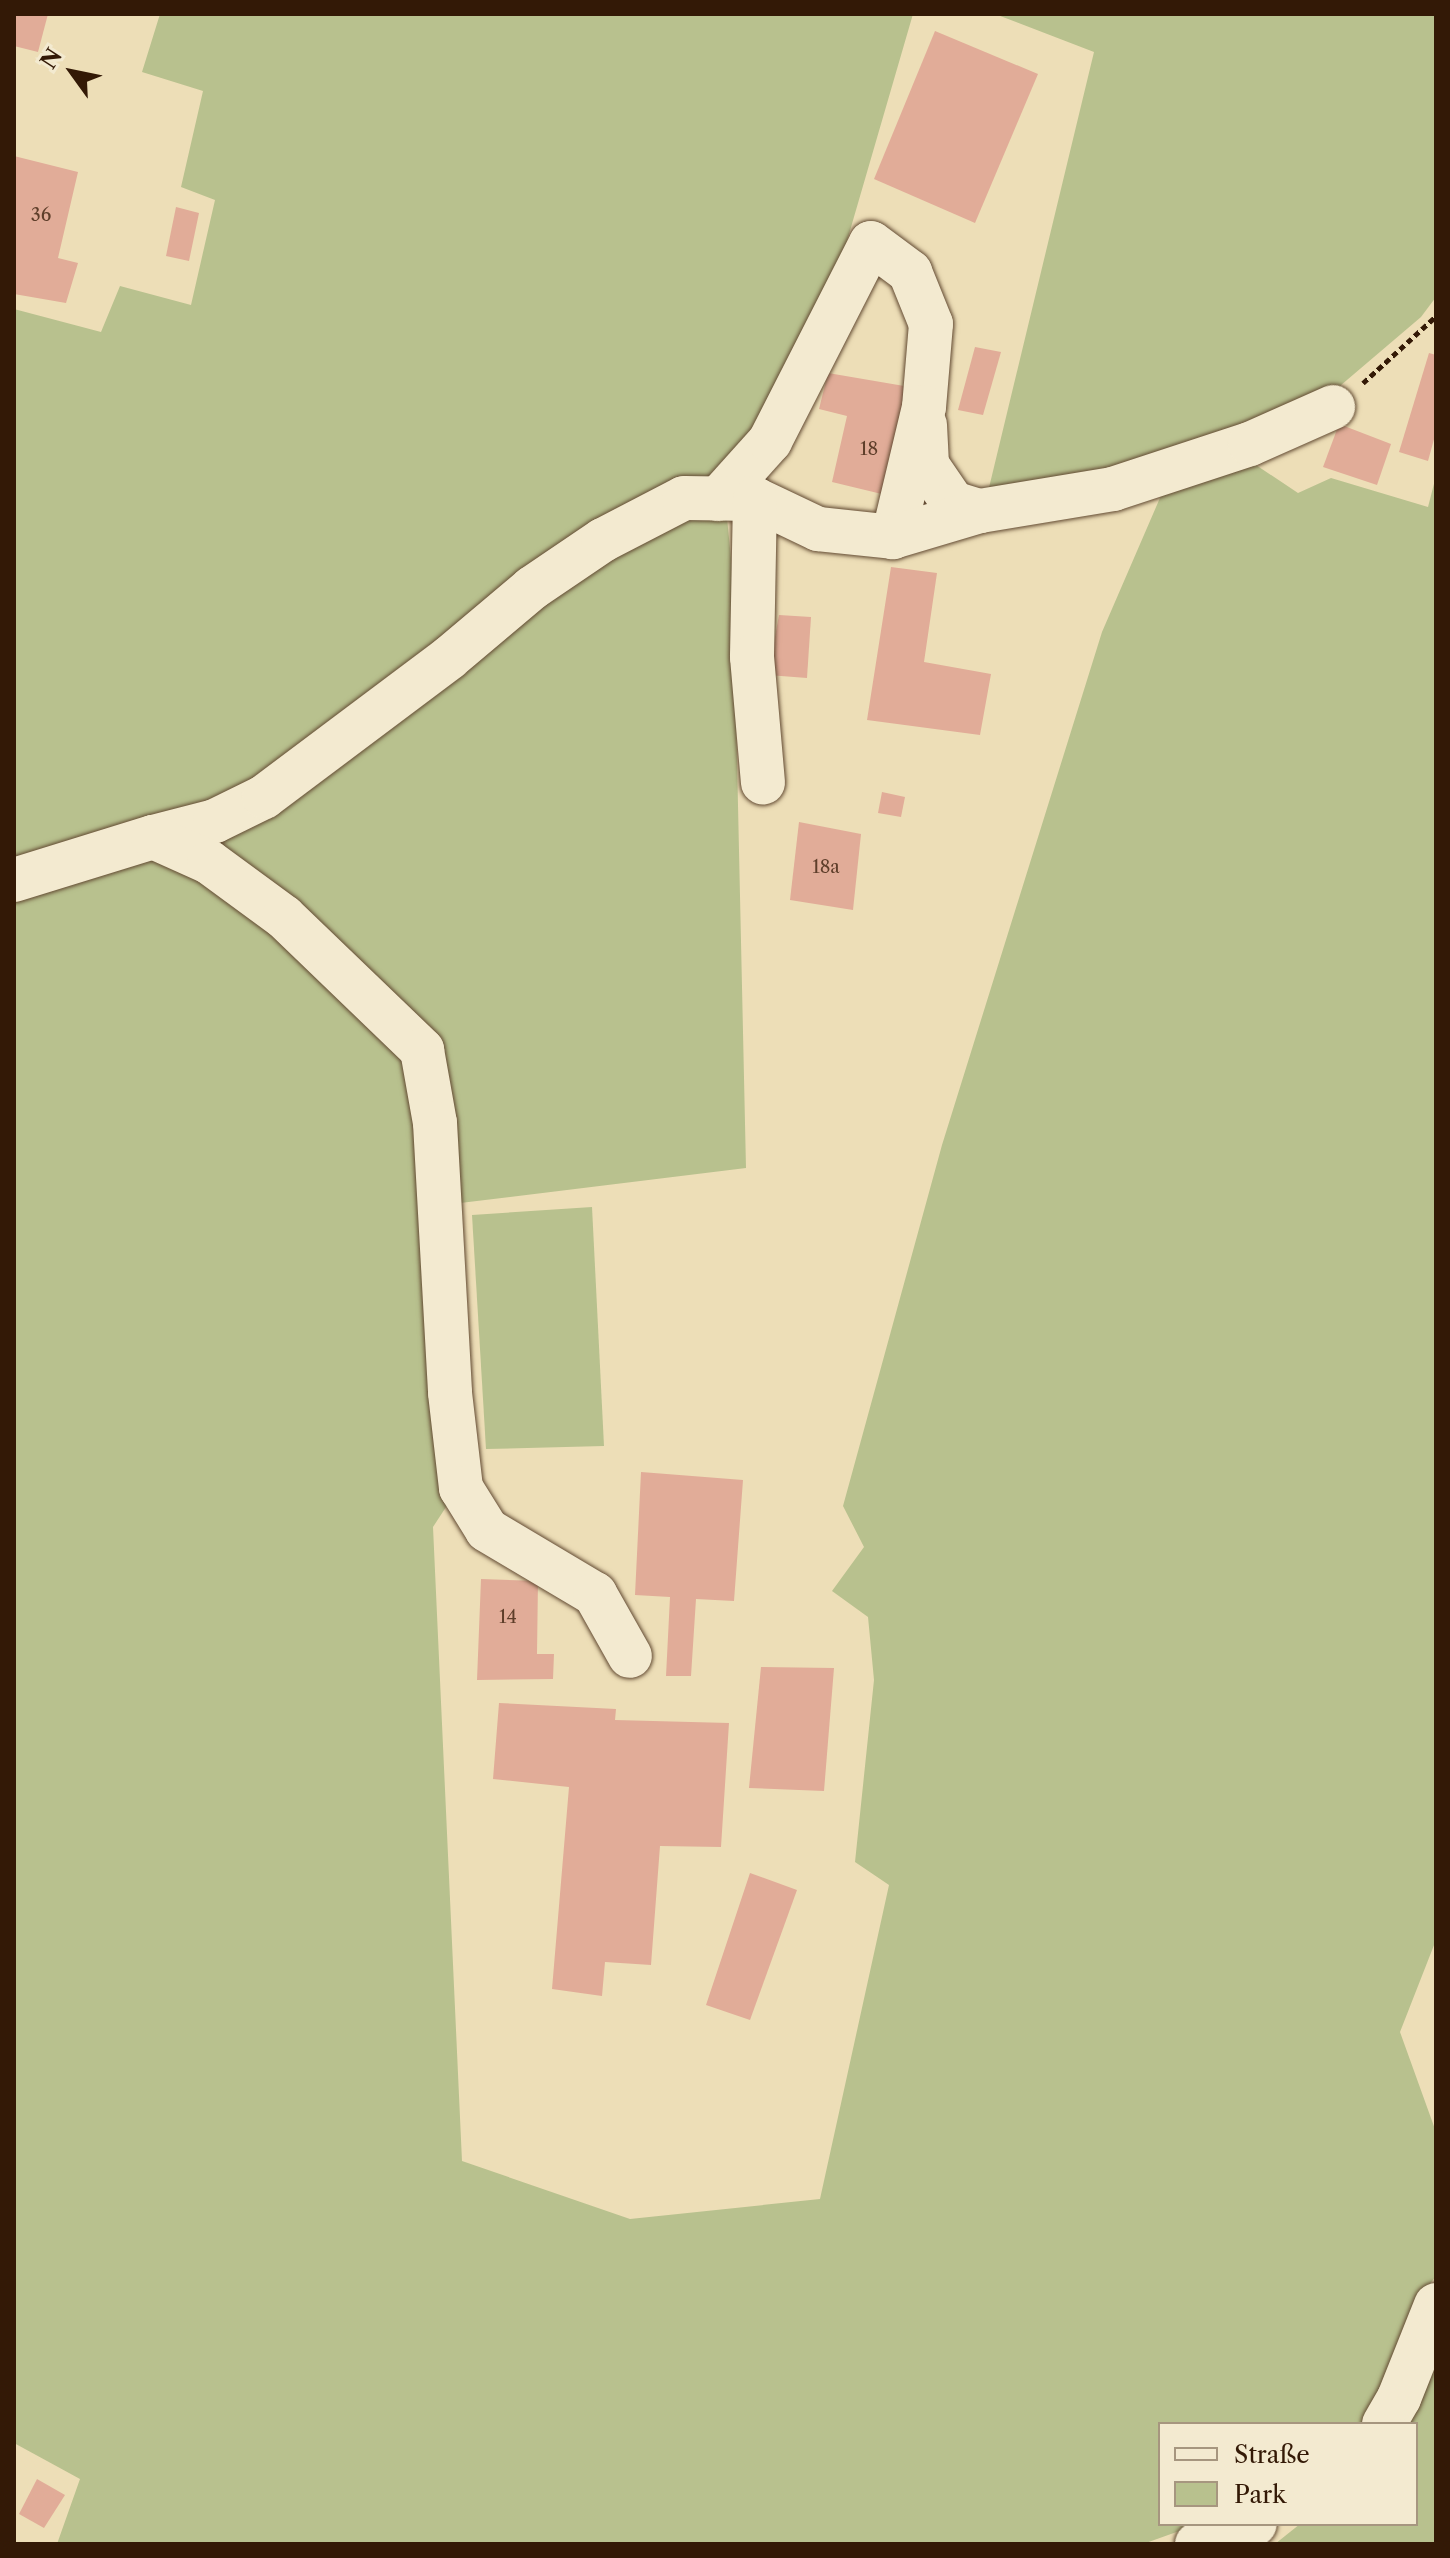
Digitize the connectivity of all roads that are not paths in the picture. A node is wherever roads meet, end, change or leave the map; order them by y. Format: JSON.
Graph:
{"nodes":[{"id":1,"x":924,"y":407,"type":"junction"},
{"id":2,"x":1333,"y":407,"type":"road end"},
{"id":3,"x":737,"y":499,"type":"junction"},
{"id":4,"x":980,"y":511,"type":"junction"},
{"id":5,"x":893,"y":537,"type":"junction"},
{"id":6,"x":763,"y":783,"type":"dead end"},
{"id":7,"x":153,"y":837,"type":"junction"},
{"id":8,"x":14,"y":880,"type":"edge"},
{"id":9,"x":630,"y":1656,"type":"dead end"},
{"id":10,"x":1436,"y":2305,"type":"edge"},
{"id":11,"x":1385,"y":2422,"type":"edge"},
{"id":12,"x":1249,"y":2526,"type":"edge"},
{"id":13,"x":1197,"y":2544,"type":"edge"}],
"edges":[{"from":1,"to":3,"type":"street"},
{"from":1,"to":4,"type":"street"},
{"from":1,"to":5,"type":"street"},
{"from":2,"to":4,"type":"street"},
{"from":3,"to":5,"type":"street"},
{"from":3,"to":6,"type":"street"},
{"from":3,"to":7,"type":"street"},
{"from":4,"to":5,"type":"street"},
{"from":7,"to":8,"type":"street"},
{"from":7,"to":9,"type":"street"},
{"from":10,"to":11,"type":"street"},
{"from":12,"to":13,"type":"street"}]}
